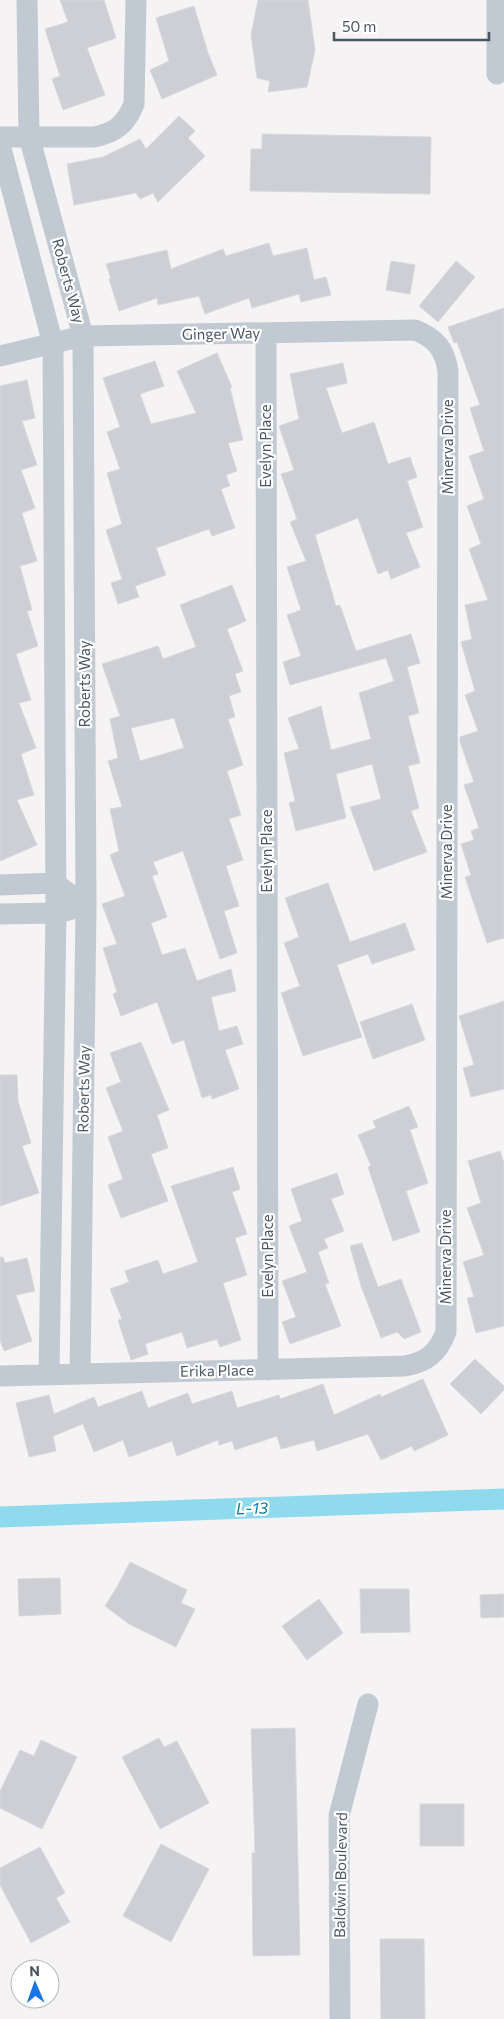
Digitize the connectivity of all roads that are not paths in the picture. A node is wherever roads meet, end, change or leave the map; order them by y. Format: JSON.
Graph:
{"nodes":[{"id":1,"x":27,"y":0,"type":"edge"},
{"id":2,"x":136,"y":0,"type":"edge"},
{"id":3,"x":497,"y":0,"type":"edge"},
{"id":4,"x":497,"y":74,"type":"dead end"},
{"id":5,"x":29,"y":136,"type":"junction"},
{"id":6,"x":0,"y":137,"type":"edge"},
{"id":7,"x":0,"y":145,"type":"edge"},
{"id":8,"x":266,"y":333,"type":"junction"},
{"id":9,"x":83,"y":336,"type":"junction"},
{"id":10,"x":53,"y":344,"type":"junction"},
{"id":11,"x":439,"y":345,"type":"joint"},
{"id":12,"x":0,"y":356,"type":"edge"},
{"id":13,"x":55,"y":884,"type":"junction"},
{"id":14,"x":0,"y":885,"type":"edge"},
{"id":15,"x":86,"y":907,"type":"junction"},
{"id":16,"x":56,"y":913,"type":"junction"},
{"id":17,"x":0,"y":914,"type":"edge"},
{"id":18,"x":431,"y":1356,"type":"joint"},
{"id":19,"x":268,"y":1370,"type":"junction"},
{"id":20,"x":80,"y":1374,"type":"junction"},
{"id":21,"x":49,"y":1375,"type":"junction"},
{"id":22,"x":0,"y":1376,"type":"edge"},
{"id":23,"x":368,"y":1704,"type":"dead end"},
{"id":24,"x":340,"y":2019,"type":"edge"}],
"edges":[{"from":1,"to":5,"type":"street","name":"Roberts Way"},
{"from":2,"to":5,"type":"street"},
{"from":3,"to":4,"type":"street"},
{"from":5,"to":6,"type":"street"},
{"from":5,"to":9,"type":"street","name":"Roberts Way"},
{"from":7,"to":10,"type":"street","name":"Roberts Way"},
{"from":8,"to":9,"type":"street","name":"Ginger Way"},
{"from":8,"to":11,"type":"street","name":"Ginger Way"},
{"from":8,"to":19,"type":"street","name":"Evelyn Place"},
{"from":9,"to":10,"type":"street","name":"Ginger Way"},
{"from":9,"to":15,"type":"street","name":"Roberts Way"},
{"from":10,"to":12,"type":"street","name":"Ginger Way"},
{"from":10,"to":13,"type":"street","name":"Roberts Way"},
{"from":11,"to":18,"type":"street","name":"Minerva Drive"},
{"from":13,"to":14,"type":"street"},
{"from":13,"to":15,"type":"street"},
{"from":13,"to":16,"type":"street","name":"Roberts Way"},
{"from":15,"to":16,"type":"street"},
{"from":15,"to":20,"type":"street","name":"Roberts Way"},
{"from":16,"to":17,"type":"street"},
{"from":16,"to":21,"type":"street","name":"Roberts Way"},
{"from":18,"to":19,"type":"street","name":"Erika Place"},
{"from":19,"to":20,"type":"street","name":"Erika Place"},
{"from":20,"to":21,"type":"street","name":"Erika Place"},
{"from":21,"to":22,"type":"street","name":"Erika Place"},
{"from":23,"to":24,"type":"street","name":"Baldwin Boulevard"}]}
